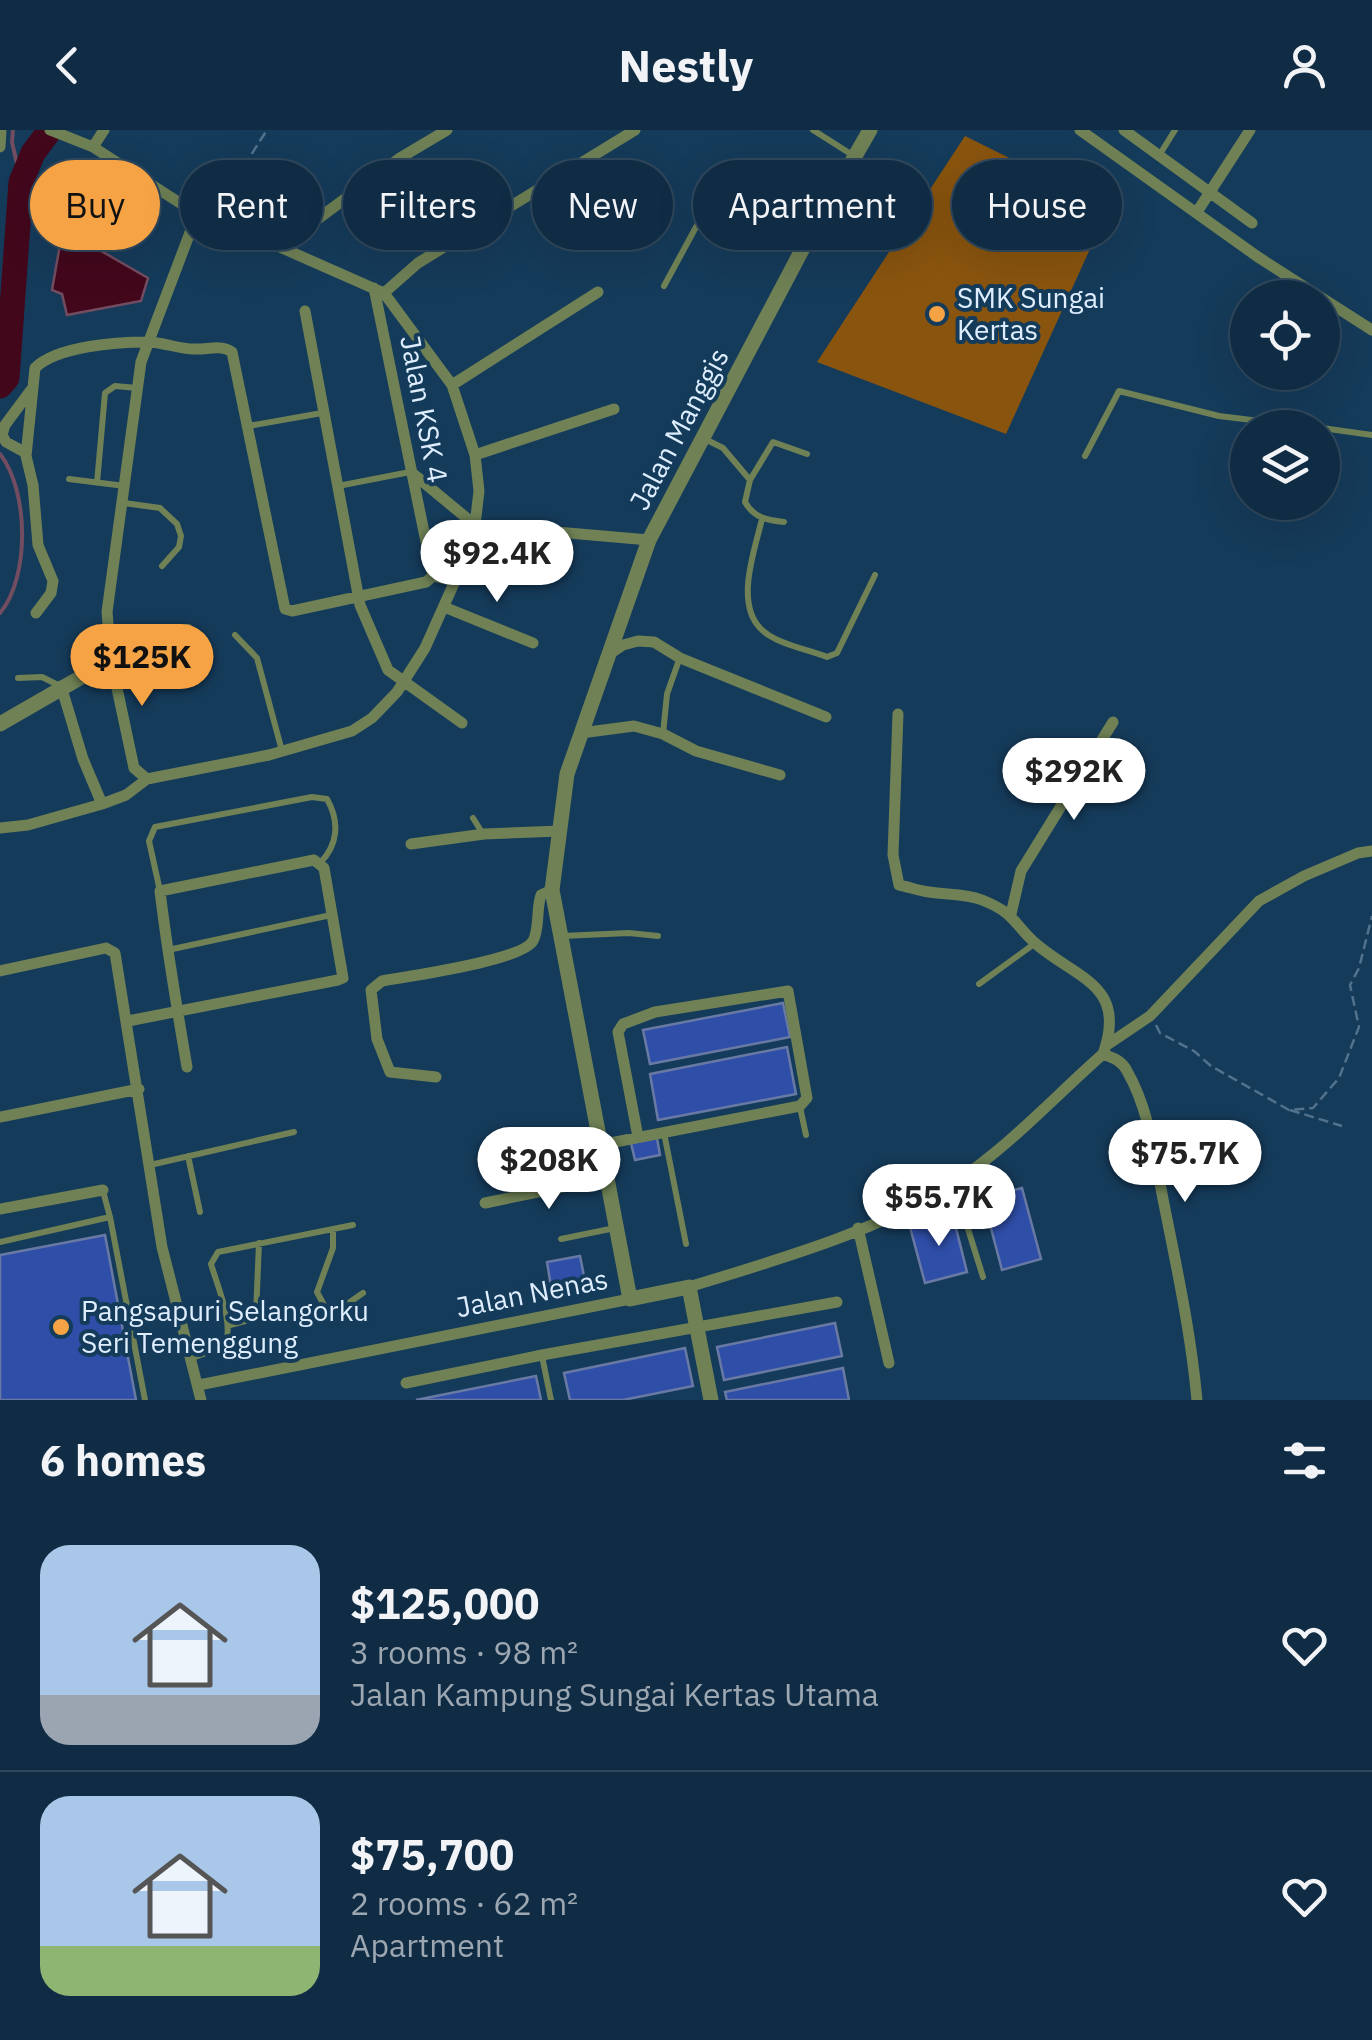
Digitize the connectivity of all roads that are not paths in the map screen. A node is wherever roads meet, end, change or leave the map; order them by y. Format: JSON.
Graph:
{"nodes":[{"id":1,"x":2,"y":130,"type":"edge"},
{"id":2,"x":50,"y":130,"type":"edge"},
{"id":3,"x":104,"y":130,"type":"edge"},
{"id":4,"x":447,"y":130,"type":"edge"},
{"id":5,"x":635,"y":130,"type":"edge"},
{"id":6,"x":813,"y":130,"type":"edge"},
{"id":7,"x":870,"y":130,"type":"edge"},
{"id":8,"x":1080,"y":130,"type":"edge"},
{"id":9,"x":1124,"y":130,"type":"edge"},
{"id":10,"x":1175,"y":130,"type":"edge"},
{"id":11,"x":1250,"y":130,"type":"edge"},
{"id":12,"x":1099,"y":136,"type":"edge"},
{"id":13,"x":88,"y":146,"type":"junction"},
{"id":14,"x":0,"y":147,"type":"edge"},
{"id":15,"x":1159,"y":155,"type":"junction"},
{"id":16,"x":855,"y":156,"type":"junction"},
{"id":17,"x":1210,"y":191,"type":"junction"},
{"id":18,"x":180,"y":203,"type":"edge"},
{"id":19,"x":1196,"y":212,"type":"junction"},
{"id":20,"x":323,"y":215,"type":"edge"},
{"id":21,"x":1252,"y":223,"type":"dead end"},
{"id":22,"x":693,"y":233,"type":"edge"},
{"id":23,"x":183,"y":250,"type":"edge"},
{"id":24,"x":287,"y":250,"type":"edge"},
{"id":25,"x":664,"y":286,"type":"dead end"},
{"id":26,"x":379,"y":290,"type":"junction"},
{"id":27,"x":598,"y":292,"type":"dead end"},
{"id":28,"x":305,"y":311,"type":"dead end"},
{"id":29,"x":1372,"y":330,"type":"edge"},
{"id":30,"x":148,"y":342,"type":"junction"},
{"id":31,"x":452,"y":385,"type":"junction"},
{"id":32,"x":32,"y":388,"type":"junction"},
{"id":33,"x":138,"y":388,"type":"junction"},
{"id":34,"x":614,"y":410,"type":"dead end"},
{"id":35,"x":324,"y":412,"type":"junction"},
{"id":36,"x":1230,"y":417,"type":"edge"},
{"id":37,"x":248,"y":426,"type":"junction"},
{"id":38,"x":1340,"y":430,"type":"edge"},
{"id":39,"x":1372,"y":434,"type":"edge"},
{"id":40,"x":703,"y":438,"type":"junction"},
{"id":41,"x":26,"y":452,"type":"junction"},
{"id":42,"x":807,"y":454,"type":"dead end"},
{"id":43,"x":475,"y":455,"type":"junction"},
{"id":44,"x":1085,"y":456,"type":"dead end"},
{"id":45,"x":411,"y":472,"type":"junction"},
{"id":46,"x":69,"y":479,"type":"dead end"},
{"id":47,"x":750,"y":480,"type":"junction"},
{"id":48,"x":97,"y":483,"type":"junction"},
{"id":49,"x":126,"y":486,"type":"junction"},
{"id":50,"x":337,"y":486,"type":"junction"},
{"id":51,"x":124,"y":503,"type":"junction"},
{"id":52,"x":762,"y":519,"type":"junction"},
{"id":53,"x":784,"y":522,"type":"dead end"},
{"id":54,"x":475,"y":525,"type":"junction"},
{"id":55,"x":648,"y":540,"type":"junction"},
{"id":56,"x":162,"y":566,"type":"dead end"},
{"id":57,"x":874,"y":575,"type":"dead end"},
{"id":58,"x":433,"y":576,"type":"junction"},
{"id":59,"x":455,"y":581,"type":"junction"},
{"id":60,"x":358,"y":596,"type":"junction"},
{"id":61,"x":444,"y":607,"type":"junction"},
{"id":62,"x":36,"y":612,"type":"dead end"},
{"id":63,"x":189,"y":627,"type":"dead end"},
{"id":64,"x":235,"y":635,"type":"dead end"},
{"id":65,"x":110,"y":636,"type":"junction"},
{"id":66,"x":533,"y":643,"type":"dead end"},
{"id":67,"x":608,"y":656,"type":"junction"},
{"id":68,"x":680,"y":658,"type":"junction"},
{"id":69,"x":111,"y":660,"type":"junction"},
{"id":70,"x":18,"y":678,"type":"dead end"},
{"id":71,"x":403,"y":682,"type":"junction"},
{"id":72,"x":61,"y":686,"type":"junction"},
{"id":73,"x":898,"y":714,"type":"dead end"},
{"id":74,"x":826,"y":717,"type":"dead end"},
{"id":75,"x":1112,"y":722,"type":"dead end"},
{"id":76,"x":462,"y":723,"type":"dead end"},
{"id":77,"x":0,"y":724,"type":"edge"},
{"id":78,"x":581,"y":733,"type":"junction"},
{"id":79,"x":663,"y":734,"type":"junction"},
{"id":80,"x":282,"y":751,"type":"junction"},
{"id":81,"x":780,"y":775,"type":"dead end"},
{"id":82,"x":148,"y":779,"type":"junction"},
{"id":83,"x":102,"y":804,"type":"junction"},
{"id":84,"x":472,"y":818,"type":"dead end"},
{"id":85,"x":0,"y":828,"type":"edge"},
{"id":86,"x":560,"y":831,"type":"junction"},
{"id":87,"x":484,"y":834,"type":"junction"},
{"id":88,"x":411,"y":844,"type":"dead end"},
{"id":89,"x":1372,"y":851,"type":"edge"},
{"id":90,"x":320,"y":862,"type":"junction"},
{"id":91,"x":552,"y":890,"type":"junction"},
{"id":92,"x":160,"y":891,"type":"junction"},
{"id":93,"x":1011,"y":914,"type":"junction"},
{"id":94,"x":332,"y":915,"type":"junction"},
{"id":95,"x":561,"y":936,"type":"junction"},
{"id":96,"x":658,"y":936,"type":"dead end"},
{"id":97,"x":1035,"y":944,"type":"junction"},
{"id":98,"x":168,"y":950,"type":"junction"},
{"id":99,"x":0,"y":972,"type":"edge"},
{"id":100,"x":979,"y":984,"type":"dead end"},
{"id":101,"x":177,"y":1011,"type":"junction"},
{"id":102,"x":128,"y":1021,"type":"junction"},
{"id":103,"x":1105,"y":1050,"type":"junction"},
{"id":104,"x":187,"y":1068,"type":"dead end"},
{"id":105,"x":436,"y":1077,"type":"dead end"},
{"id":106,"x":139,"y":1090,"type":"junction"},
{"id":107,"x":800,"y":1106,"type":"junction"},
{"id":108,"x":0,"y":1117,"type":"edge"},
{"id":109,"x":294,"y":1132,"type":"dead end"},
{"id":110,"x":664,"y":1132,"type":"junction"},
{"id":111,"x":806,"y":1135,"type":"dead end"},
{"id":112,"x":638,"y":1137,"type":"junction"},
{"id":113,"x":600,"y":1145,"type":"junction"},
{"id":114,"x":188,"y":1156,"type":"junction"},
{"id":115,"x":150,"y":1165,"type":"junction"},
{"id":116,"x":606,"y":1178,"type":"junction"},
{"id":117,"x":954,"y":1182,"type":"junction"},
{"id":118,"x":102,"y":1190,"type":"joint"},
{"id":119,"x":485,"y":1204,"type":"dead end"},
{"id":120,"x":0,"y":1209,"type":"edge"},
{"id":121,"x":200,"y":1212,"type":"dead end"},
{"id":122,"x":110,"y":1217,"type":"junction"},
{"id":123,"x":353,"y":1225,"type":"dead end"},
{"id":124,"x":616,"y":1228,"type":"junction"},
{"id":125,"x":858,"y":1228,"type":"junction"},
{"id":126,"x":333,"y":1229,"type":"junction"},
{"id":127,"x":561,"y":1239,"type":"dead end"},
{"id":128,"x":0,"y":1242,"type":"edge"},
{"id":129,"x":259,"y":1243,"type":"junction"},
{"id":130,"x":686,"y":1244,"type":"dead end"},
{"id":131,"x":983,"y":1277,"type":"dead end"},
{"id":132,"x":688,"y":1287,"type":"junction"},
{"id":133,"x":363,"y":1293,"type":"dead end"},
{"id":134,"x":630,"y":1299,"type":"junction"},
{"id":135,"x":837,"y":1302,"type":"dead end"},
{"id":136,"x":230,"y":1325,"type":"junction"},
{"id":137,"x":698,"y":1326,"type":"junction"},
{"id":138,"x":542,"y":1355,"type":"junction"},
{"id":139,"x":192,"y":1358,"type":"junction"},
{"id":140,"x":889,"y":1364,"type":"dead end"},
{"id":141,"x":406,"y":1383,"type":"dead end"},
{"id":142,"x":199,"y":1384,"type":"junction"},
{"id":143,"x":145,"y":1400,"type":"edge"},
{"id":144,"x":201,"y":1400,"type":"edge"},
{"id":145,"x":551,"y":1400,"type":"edge"},
{"id":146,"x":711,"y":1400,"type":"edge"},
{"id":147,"x":1197,"y":1400,"type":"edge"}],
"edges":[{"from":1,"to":14,"type":"street"},
{"from":2,"to":13,"type":"street"},
{"from":3,"to":13,"type":"street"},
{"from":4,"to":20,"type":"street"},
{"from":5,"to":26,"type":"street"},
{"from":6,"to":16,"type":"lane"},
{"from":7,"to":16,"type":"street","name":"Jalan Manggis"},
{"from":8,"to":12,"type":"street"},
{"from":9,"to":15,"type":"street"},
{"from":10,"to":15,"type":"lane"},
{"from":11,"to":17,"type":"street"},
{"from":12,"to":19,"type":"street"},
{"from":13,"to":18,"type":"street"},
{"from":15,"to":17,"type":"street"},
{"from":16,"to":40,"type":"street","name":"Jalan Manggis"},
{"from":17,"to":19,"type":"street"},
{"from":17,"to":21,"type":"street"},
{"from":19,"to":29,"type":"street"},
{"from":22,"to":25,"type":"lane"},
{"from":23,"to":30,"type":"street"},
{"from":24,"to":26,"type":"street"},
{"from":26,"to":31,"type":"street"},
{"from":26,"to":45,"type":"street","name":"Jalan KSK 4"},
{"from":27,"to":31,"type":"street"},
{"from":28,"to":35,"type":"street"},
{"from":30,"to":32,"type":"street"},
{"from":30,"to":33,"type":"street"},
{"from":30,"to":37,"type":"street"},
{"from":31,"to":43,"type":"street"},
{"from":32,"to":41,"type":"street"},
{"from":32,"to":41,"type":"street"},
{"from":33,"to":48,"type":"lane"},
{"from":33,"to":49,"type":"street"},
{"from":34,"to":43,"type":"street"},
{"from":35,"to":37,"type":"lane"},
{"from":35,"to":50,"type":"street"},
{"from":36,"to":44,"type":"lane"},
{"from":37,"to":60,"type":"street"},
{"from":38,"to":39,"type":"lane"},
{"from":40,"to":47,"type":"lane"},
{"from":40,"to":55,"type":"street","name":"Jalan Manggis"},
{"from":41,"to":62,"type":"street"},
{"from":42,"to":47,"type":"lane"},
{"from":43,"to":54,"type":"street"},
{"from":45,"to":50,"type":"lane"},
{"from":45,"to":54,"type":"street"},
{"from":45,"to":58,"type":"street","name":"Jalan KSK 4"},
{"from":46,"to":48,"type":"lane"},
{"from":47,"to":52,"type":"lane"},
{"from":48,"to":49,"type":"lane"},
{"from":49,"to":51,"type":"street"},
{"from":50,"to":60,"type":"street"},
{"from":51,"to":56,"type":"lane"},
{"from":51,"to":65,"type":"street"},
{"from":52,"to":53,"type":"lane"},
{"from":52,"to":57,"type":"lane"},
{"from":54,"to":55,"type":"street"},
{"from":54,"to":59,"type":"street"},
{"from":55,"to":67,"type":"street","name":"Jalan Manggis"},
{"from":58,"to":59,"type":"street"},
{"from":58,"to":60,"type":"street"},
{"from":59,"to":61,"type":"street"},
{"from":60,"to":71,"type":"street"},
{"from":61,"to":66,"type":"street"},
{"from":61,"to":71,"type":"street"},
{"from":63,"to":65,"type":"lane"},
{"from":64,"to":80,"type":"lane"},
{"from":65,"to":69,"type":"street"},
{"from":67,"to":68,"type":"street"},
{"from":67,"to":78,"type":"street","name":"Jalan Manggis"},
{"from":68,"to":74,"type":"street"},
{"from":68,"to":79,"type":"lane"},
{"from":69,"to":72,"type":"street"},
{"from":69,"to":82,"type":"street"},
{"from":70,"to":72,"type":"lane"},
{"from":71,"to":76,"type":"street"},
{"from":71,"to":80,"type":"street"},
{"from":72,"to":77,"type":"street"},
{"from":72,"to":83,"type":"street"},
{"from":73,"to":93,"type":"street"},
{"from":75,"to":93,"type":"street"},
{"from":78,"to":79,"type":"street"},
{"from":78,"to":86,"type":"street","name":"Jalan Manggis"},
{"from":79,"to":81,"type":"street"},
{"from":80,"to":82,"type":"street"},
{"from":82,"to":83,"type":"street"},
{"from":83,"to":85,"type":"street"},
{"from":84,"to":87,"type":"lane"},
{"from":86,"to":87,"type":"street"},
{"from":86,"to":91,"type":"street","name":"Jalan Manggis"},
{"from":87,"to":88,"type":"street"},
{"from":89,"to":103,"type":"street","name":"Jalan Nenas"},
{"from":90,"to":92,"type":"street"},
{"from":90,"to":92,"type":"lane"},
{"from":90,"to":94,"type":"street"},
{"from":91,"to":95,"type":"street","name":"Jalan Manggis"},
{"from":91,"to":105,"type":"street"},
{"from":92,"to":98,"type":"street"},
{"from":93,"to":97,"type":"street"},
{"from":94,"to":98,"type":"lane"},
{"from":94,"to":101,"type":"street"},
{"from":95,"to":96,"type":"lane"},
{"from":95,"to":113,"type":"street","name":"Jalan Manggis"},
{"from":97,"to":100,"type":"lane"},
{"from":97,"to":103,"type":"street"},
{"from":98,"to":101,"type":"street"},
{"from":99,"to":102,"type":"street"},
{"from":101,"to":102,"type":"street"},
{"from":101,"to":104,"type":"street"},
{"from":102,"to":106,"type":"street"},
{"from":103,"to":117,"type":"street","name":"Jalan Nenas"},
{"from":103,"to":147,"type":"street"},
{"from":106,"to":108,"type":"street"},
{"from":106,"to":115,"type":"street"},
{"from":107,"to":110,"type":"street"},
{"from":107,"to":111,"type":"lane"},
{"from":107,"to":112,"type":"street"},
{"from":109,"to":114,"type":"lane"},
{"from":110,"to":112,"type":"street"},
{"from":110,"to":130,"type":"lane"},
{"from":112,"to":113,"type":"street"},
{"from":113,"to":116,"type":"street","name":"Jalan Manggis"},
{"from":114,"to":115,"type":"lane"},
{"from":114,"to":121,"type":"lane"},
{"from":115,"to":139,"type":"street"},
{"from":116,"to":119,"type":"street"},
{"from":116,"to":124,"type":"street","name":"Jalan Manggis"},
{"from":117,"to":125,"type":"street","name":"Jalan Nenas"},
{"from":117,"to":131,"type":"lane"},
{"from":118,"to":120,"type":"street"},
{"from":118,"to":122,"type":"lane"},
{"from":122,"to":128,"type":"lane"},
{"from":122,"to":143,"type":"lane"},
{"from":123,"to":126,"type":"lane"},
{"from":124,"to":127,"type":"lane"},
{"from":124,"to":134,"type":"street","name":"Jalan Manggis"},
{"from":125,"to":132,"type":"street","name":"Jalan Nenas"},
{"from":125,"to":140,"type":"street"},
{"from":126,"to":129,"type":"lane"},
{"from":126,"to":133,"type":"lane"},
{"from":129,"to":136,"type":"lane"},
{"from":129,"to":136,"type":"lane"},
{"from":132,"to":134,"type":"street","name":"Jalan Nenas"},
{"from":132,"to":137,"type":"street"},
{"from":134,"to":142,"type":"street","name":"Jalan Nenas"},
{"from":135,"to":137,"type":"street"},
{"from":136,"to":139,"type":"lane"},
{"from":137,"to":138,"type":"street"},
{"from":137,"to":146,"type":"street"},
{"from":138,"to":141,"type":"street"},
{"from":138,"to":145,"type":"lane"},
{"from":139,"to":142,"type":"street"},
{"from":142,"to":144,"type":"street"}]}
